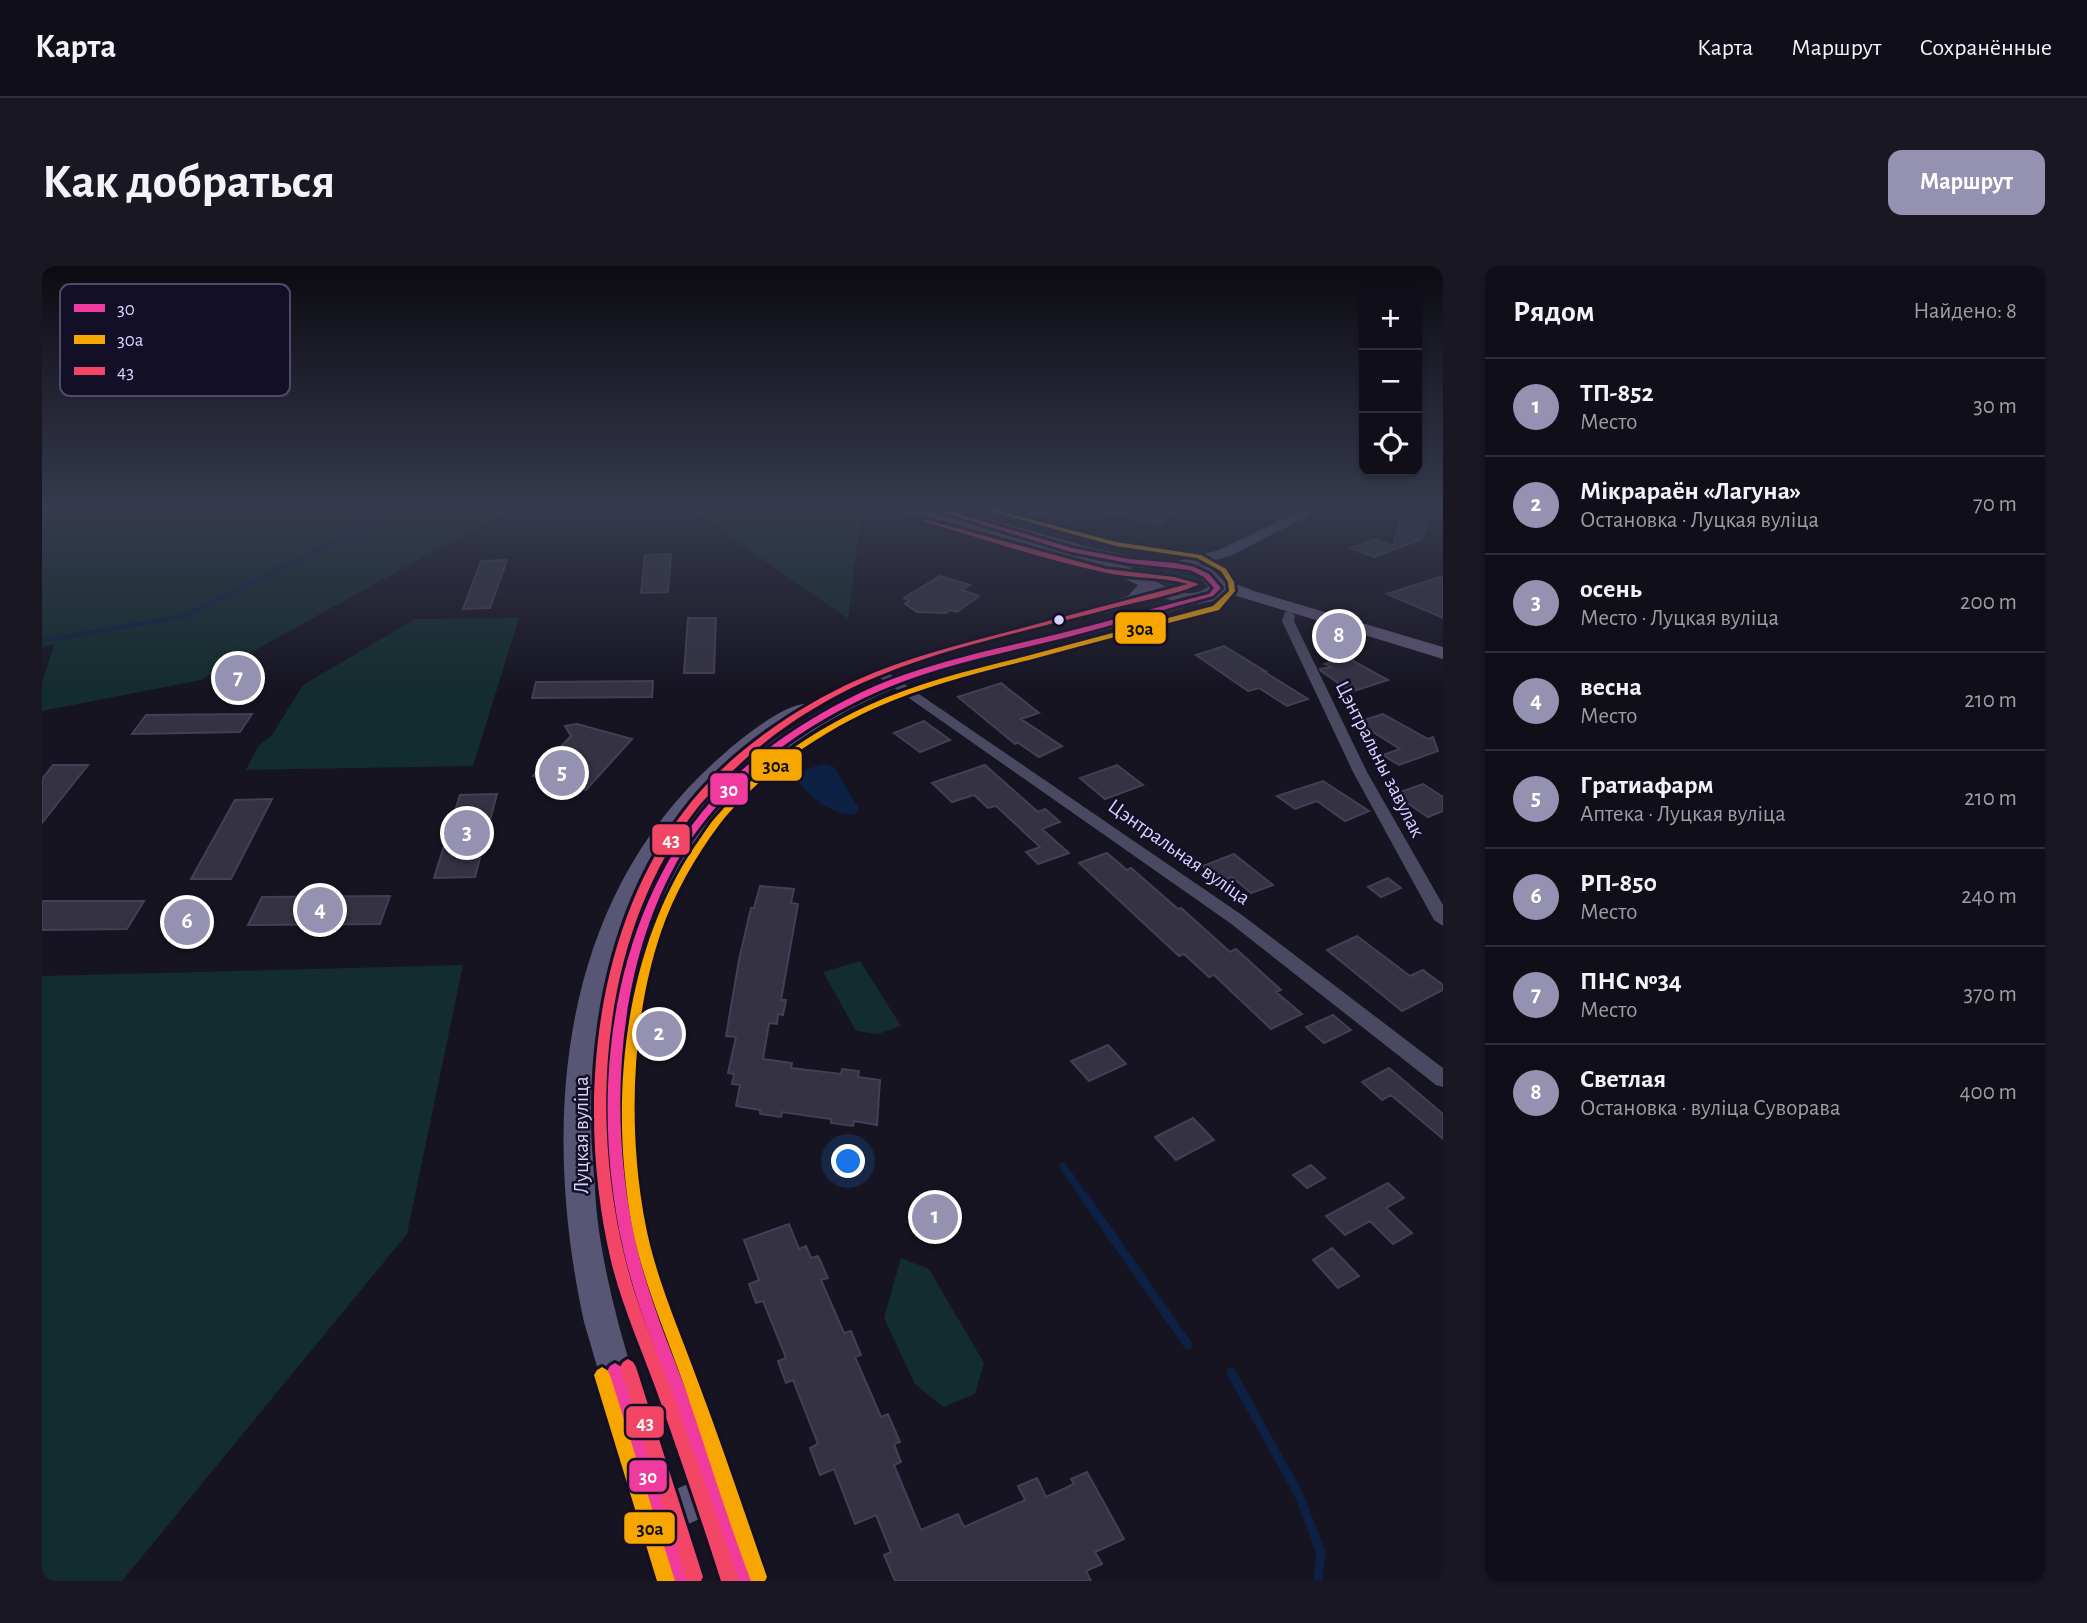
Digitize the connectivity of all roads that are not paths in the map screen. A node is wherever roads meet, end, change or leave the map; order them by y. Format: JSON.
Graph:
{"nodes":[{"id":1,"x":1132,"y":568,"type":"edge"},
{"id":2,"x":1145,"y":568,"type":"edge"},
{"id":3,"x":1180,"y":568,"type":"edge"},
{"id":4,"x":1228,"y":568,"type":"edge"},
{"id":5,"x":1158,"y":574,"type":"junction"},
{"id":6,"x":1209,"y":590,"type":"junction"},
{"id":7,"x":1289,"y":615,"type":"junction"},
{"id":8,"x":1401,"y":641,"type":"junction"},
{"id":9,"x":1443,"y":653,"type":"edge"},
{"id":10,"x":887,"y":677,"type":"junction"},
{"id":11,"x":1443,"y":920,"type":"edge"},
{"id":12,"x":1443,"y":1079,"type":"edge"},
{"id":13,"x":716,"y":1492,"type":"junction"},
{"id":14,"x":662,"y":1515,"type":"junction"},
{"id":15,"x":681,"y":1581,"type":"edge"},
{"id":16,"x":745,"y":1581,"type":"edge"}],
"edges":[{"from":1,"to":5,"type":"main road"},
{"from":2,"to":5,"type":"main road"},
{"from":3,"to":5,"type":"street"},
{"from":4,"to":6,"type":"street"},
{"from":5,"to":6,"type":"main road"},
{"from":5,"to":6,"type":"main road"},
{"from":5,"to":10,"type":"street","name":"Луцкая вуліца"},
{"from":6,"to":7,"type":"main road"},
{"from":6,"to":8,"type":"main road"},
{"from":6,"to":10,"type":"street","name":"Луцкая вуліца"},
{"from":7,"to":8,"type":"main road"},
{"from":7,"to":11,"type":"street","name":"Цэнтральны завулак"},
{"from":8,"to":9,"type":"main road"},
{"from":10,"to":12,"type":"street","name":"Цэнтральная вуліца"},
{"from":10,"to":13,"type":"street","name":"Луцкая вуліца"},
{"from":10,"to":14,"type":"street","name":"Луцкая вуліца"},
{"from":13,"to":14,"type":"street"},
{"from":13,"to":16,"type":"street","name":"Луцкая вуліца"},
{"from":14,"to":15,"type":"street","name":"Луцкая вуліца"}]}
